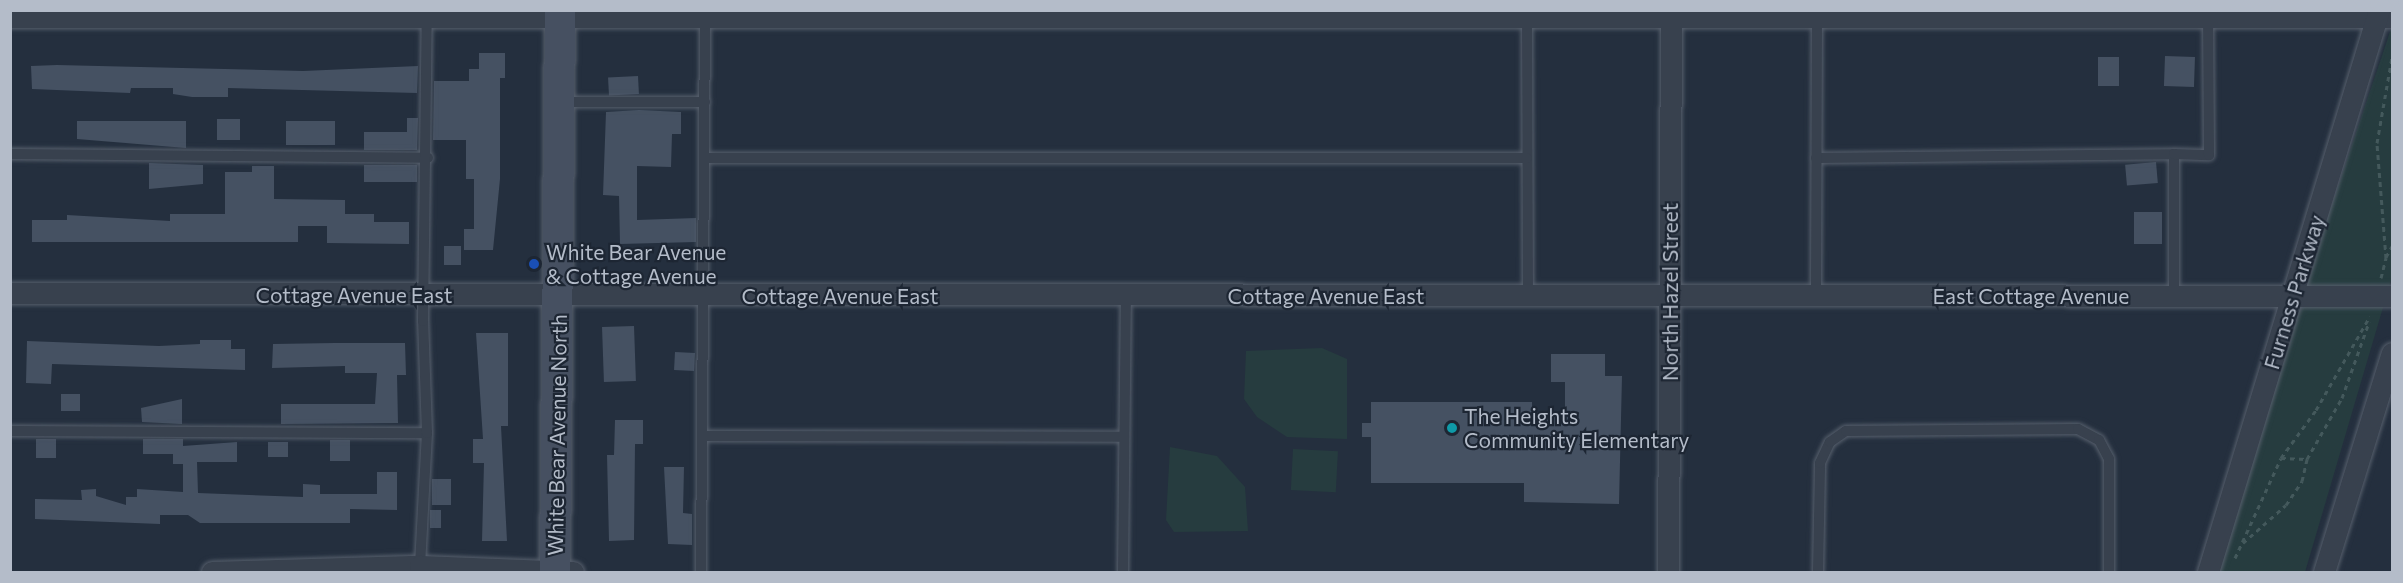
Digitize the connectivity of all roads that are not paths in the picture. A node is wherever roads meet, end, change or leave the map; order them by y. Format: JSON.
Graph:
{"nodes":[{"id":1,"x":1527,"y":13,"type":"edge"},
{"id":2,"x":1817,"y":13,"type":"edge"},
{"id":3,"x":1671,"y":14,"type":"edge"},
{"id":4,"x":435,"y":15,"type":"edge"},
{"id":5,"x":560,"y":15,"type":"edge"},
{"id":6,"x":705,"y":15,"type":"edge"},
{"id":7,"x":2383,"y":15,"type":"edge"},
{"id":8,"x":10,"y":17,"type":"edge"},
{"id":9,"x":2208,"y":17,"type":"junction"},
{"id":10,"x":559,"y":102,"type":"junction"},
{"id":11,"x":705,"y":102,"type":"junction"},
{"id":12,"x":10,"y":154,"type":"edge"},
{"id":13,"x":2174,"y":154,"type":"junction"},
{"id":14,"x":428,"y":158,"type":"junction"},
{"id":15,"x":705,"y":158,"type":"junction"},
{"id":16,"x":1527,"y":158,"type":"junction"},
{"id":17,"x":1816,"y":158,"type":"junction"},
{"id":18,"x":10,"y":293,"type":"edge"},
{"id":19,"x":1528,"y":295,"type":"junction"},
{"id":20,"x":424,"y":296,"type":"junction"},
{"id":21,"x":558,"y":296,"type":"junction"},
{"id":22,"x":705,"y":296,"type":"junction"},
{"id":23,"x":1126,"y":296,"type":"junction"},
{"id":24,"x":1670,"y":296,"type":"junction"},
{"id":25,"x":2174,"y":296,"type":"junction"},
{"id":26,"x":2292,"y":296,"type":"junction"},
{"id":27,"x":2392,"y":296,"type":"edge"},
{"id":28,"x":1816,"y":297,"type":"junction"},
{"id":29,"x":2392,"y":353,"type":"edge"},
{"id":30,"x":10,"y":431,"type":"edge"},
{"id":31,"x":427,"y":434,"type":"junction"},
{"id":32,"x":703,"y":436,"type":"junction"},
{"id":33,"x":1124,"y":437,"type":"junction"},
{"id":34,"x":420,"y":566,"type":"junction"},
{"id":35,"x":561,"y":572,"type":"edge"},
{"id":36,"x":212,"y":573,"type":"edge"},
{"id":37,"x":701,"y":573,"type":"edge"},
{"id":38,"x":1123,"y":573,"type":"edge"},
{"id":39,"x":1668,"y":573,"type":"edge"},
{"id":40,"x":1818,"y":573,"type":"edge"},
{"id":41,"x":2109,"y":573,"type":"edge"},
{"id":42,"x":2208,"y":573,"type":"edge"},
{"id":43,"x":2324,"y":573,"type":"edge"}],
"edges":[{"from":1,"to":3,"type":"street"},
{"from":1,"to":6,"type":"street"},
{"from":1,"to":16,"type":"lane"},
{"from":2,"to":3,"type":"street"},
{"from":2,"to":9,"type":"street"},
{"from":2,"to":17,"type":"lane"},
{"from":3,"to":24,"type":"street","name":"North Hazel Street"},
{"from":4,"to":5,"type":"street"},
{"from":4,"to":8,"type":"street"},
{"from":4,"to":14,"type":"lane"},
{"from":5,"to":6,"type":"street"},
{"from":5,"to":10,"type":"main road","name":"White Bear Avenue North"},
{"from":6,"to":11,"type":"lane"},
{"from":7,"to":9,"type":"street"},
{"from":7,"to":26,"type":"street","name":"Furness Parkway"},
{"from":9,"to":13,"type":"lane"},
{"from":10,"to":11,"type":"lane"},
{"from":10,"to":21,"type":"main road","name":"White Bear Avenue North"},
{"from":11,"to":15,"type":"lane"},
{"from":12,"to":14,"type":"lane"},
{"from":13,"to":17,"type":"lane"},
{"from":13,"to":25,"type":"lane"},
{"from":14,"to":20,"type":"lane"},
{"from":15,"to":16,"type":"lane"},
{"from":15,"to":22,"type":"lane"},
{"from":16,"to":19,"type":"lane"},
{"from":17,"to":28,"type":"lane"},
{"from":18,"to":20,"type":"street","name":"Cottage Avenue East"},
{"from":19,"to":23,"type":"street","name":"Cottage Avenue East"},
{"from":19,"to":24,"type":"street","name":"Cottage Avenue East"},
{"from":20,"to":21,"type":"street","name":"Cottage Avenue East"},
{"from":20,"to":31,"type":"lane"},
{"from":21,"to":22,"type":"street","name":"Cottage Avenue East"},
{"from":21,"to":35,"type":"main road","name":"White Bear Avenue North"},
{"from":22,"to":23,"type":"street","name":"Cottage Avenue East"},
{"from":22,"to":32,"type":"lane"},
{"from":23,"to":33,"type":"lane"},
{"from":24,"to":28,"type":"street","name":"East Cottage Avenue"},
{"from":24,"to":39,"type":"street","name":"North Hazel Street"},
{"from":25,"to":26,"type":"street","name":"East Cottage Avenue"},
{"from":25,"to":28,"type":"street","name":"East Cottage Avenue"},
{"from":26,"to":27,"type":"street","name":"East Cottage Avenue"},
{"from":26,"to":42,"type":"street","name":"Furness Parkway"},
{"from":29,"to":43,"type":"street"},
{"from":30,"to":31,"type":"lane"},
{"from":31,"to":34,"type":"lane"},
{"from":32,"to":33,"type":"lane"},
{"from":32,"to":37,"type":"lane"},
{"from":33,"to":38,"type":"lane"},
{"from":34,"to":35,"type":"street"},
{"from":34,"to":36,"type":"street"},
{"from":40,"to":41,"type":"lane"}]}
